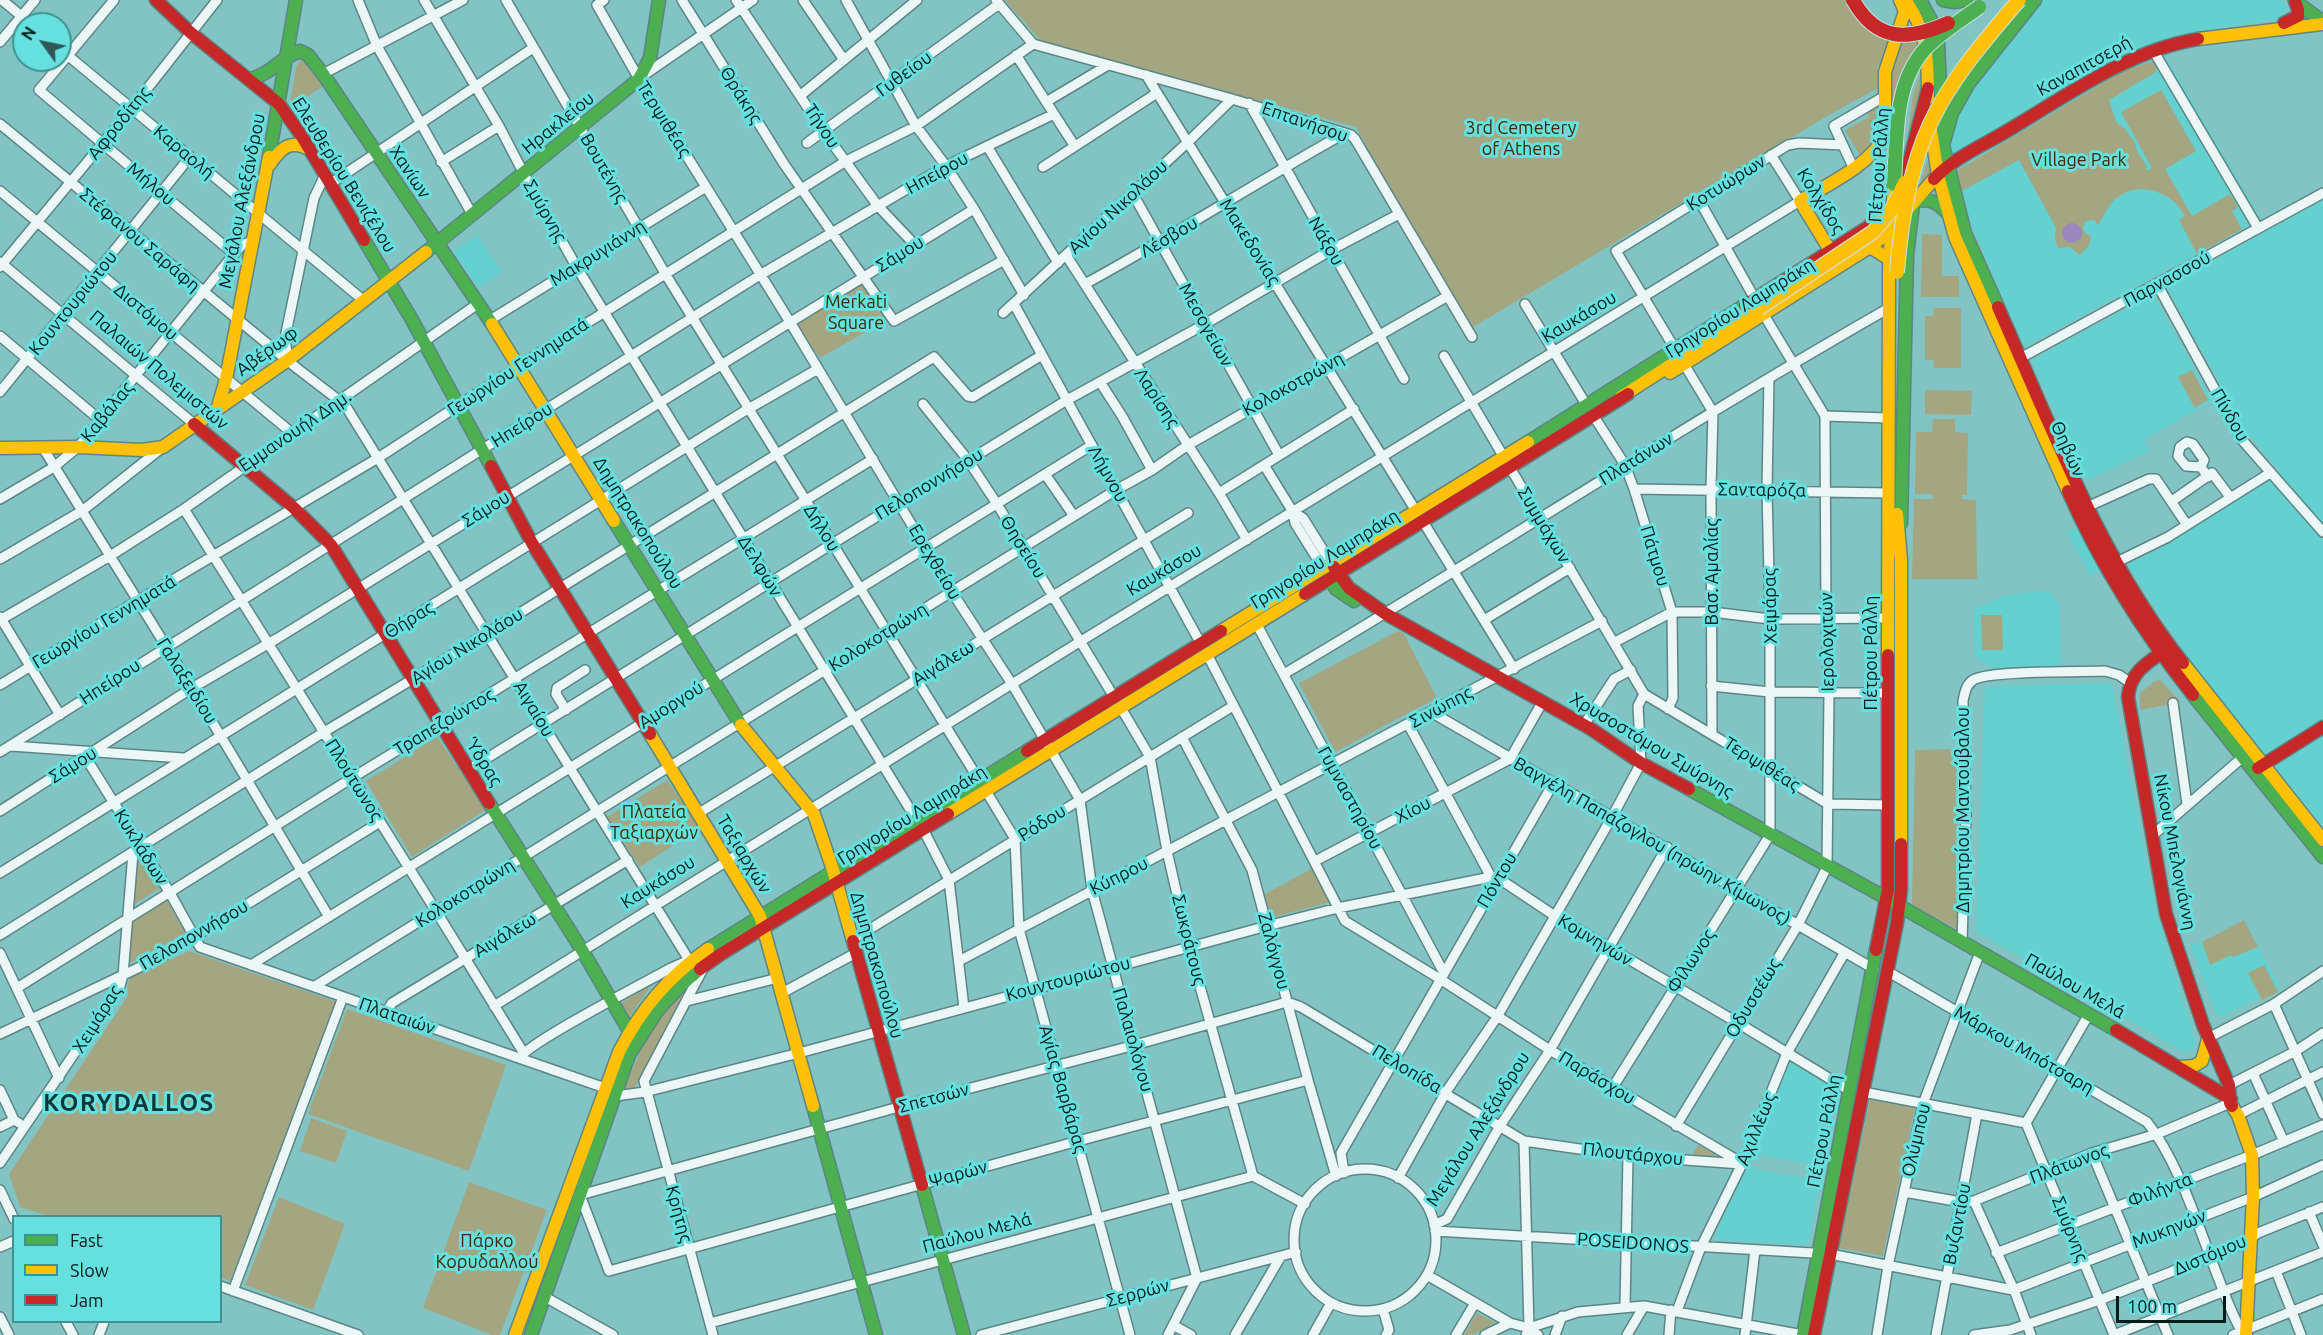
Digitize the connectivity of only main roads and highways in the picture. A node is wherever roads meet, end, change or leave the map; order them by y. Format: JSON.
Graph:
{"nodes":[{"id":1,"x":156,"y":0,"type":"edge"},
{"id":2,"x":659,"y":0,"type":"edge"},
{"id":3,"x":1853,"y":0,"type":"edge"},
{"id":4,"x":1903,"y":0,"type":"edge"},
{"id":5,"x":1920,"y":0,"type":"edge"},
{"id":6,"x":1943,"y":0,"type":"edge"},
{"id":7,"x":1966,"y":0,"type":"edge"},
{"id":8,"x":2019,"y":0,"type":"edge"},
{"id":9,"x":2035,"y":0,"type":"edge"},
{"id":10,"x":2294,"y":0,"type":"edge"},
{"id":11,"x":293,"y":1,"type":"edge"},
{"id":12,"x":1984,"y":3,"type":"edge"},
{"id":13,"x":293,"y":22,"type":"junction"},
{"id":14,"x":2323,"y":23,"type":"edge"},
{"id":15,"x":2268,"y":29,"type":"junction"},
{"id":16,"x":287,"y":55,"type":"junction"},
{"id":17,"x":309,"y":56,"type":"junction"},
{"id":18,"x":250,"y":79,"type":"junction"},
{"id":19,"x":1928,"y":88,"type":"junction"},
{"id":20,"x":1939,"y":99,"type":"junction"},
{"id":21,"x":279,"y":104,"type":"junction"},
{"id":22,"x":1957,"y":104,"type":"junction"},
{"id":23,"x":1925,"y":136,"type":"junction"},
{"id":24,"x":1943,"y":145,"type":"junction"},
{"id":25,"x":309,"y":149,"type":"junction"},
{"id":26,"x":267,"y":168,"type":"junction"},
{"id":27,"x":1943,"y":171,"type":"junction"},
{"id":28,"x":1893,"y":188,"type":"junction"},
{"id":29,"x":1800,"y":201,"type":"joint"},
{"id":30,"x":1914,"y":203,"type":"junction"},
{"id":31,"x":1948,"y":214,"type":"junction"},
{"id":32,"x":1892,"y":228,"type":"junction"},
{"id":33,"x":436,"y":243,"type":"junction"},
{"id":34,"x":1870,"y":247,"type":"junction"},
{"id":35,"x":1830,"y":250,"type":"junction"},
{"id":36,"x":1889,"y":259,"type":"junction"},
{"id":37,"x":1840,"y":267,"type":"junction"},
{"id":38,"x":389,"y":280,"type":"junction"},
{"id":39,"x":1760,"y":307,"type":"junction"},
{"id":40,"x":2015,"y":361,"type":"junction"},
{"id":41,"x":1621,"y":397,"type":"junction"},
{"id":42,"x":458,"y":406,"type":"joint"},
{"id":43,"x":218,"y":407,"type":"junction"},
{"id":44,"x":547,"y":409,"type":"joint"},
{"id":45,"x":1590,"y":410,"type":"junction"},
{"id":46,"x":194,"y":424,"type":"junction"},
{"id":47,"x":0,"y":448,"type":"edge"},
{"id":48,"x":294,"y":508,"type":"joint"},
{"id":49,"x":1901,"y":561,"type":"junction"},
{"id":50,"x":1330,"y":571,"type":"junction"},
{"id":51,"x":1204,"y":649,"type":"junction"},
{"id":52,"x":2168,"y":653,"type":"junction"},
{"id":53,"x":2323,"y":727,"type":"edge"},
{"id":54,"x":2258,"y":767,"type":"junction"},
{"id":55,"x":2323,"y":840,"type":"edge"},
{"id":56,"x":2323,"y":857,"type":"edge"},
{"id":57,"x":834,"y":877,"type":"junction"},
{"id":58,"x":1887,"y":899,"type":"junction"},
{"id":59,"x":1899,"y":906,"type":"junction"},
{"id":60,"x":762,"y":922,"type":"junction"},
{"id":61,"x":1881,"y":970,"type":"junction"},
{"id":62,"x":632,"y":1037,"type":"junction"},
{"id":63,"x":2207,"y":1041,"type":"junction"},
{"id":64,"x":2217,"y":1059,"type":"junction"},
{"id":65,"x":2180,"y":1067,"type":"junction"},
{"id":66,"x":2205,"y":1081,"type":"junction"},
{"id":67,"x":610,"y":1092,"type":"junction"},
{"id":68,"x":2232,"y":1101,"type":"junction"},
{"id":69,"x":1824,"y":1254,"type":"junction"},
{"id":70,"x":2242,"y":1333,"type":"edge"},
{"id":71,"x":515,"y":1335,"type":"edge"},
{"id":72,"x":531,"y":1335,"type":"edge"},
{"id":73,"x":876,"y":1335,"type":"edge"},
{"id":74,"x":964,"y":1335,"type":"edge"},
{"id":75,"x":1803,"y":1335,"type":"edge"},
{"id":76,"x":1814,"y":1335,"type":"edge"}],
"edges":[{"from":1,"to":18,"type":"main road","name":"Ελευθερίου Βενιζέλου"},
{"from":2,"to":33,"type":"main road","name":"Ηρακλείου"},
{"from":3,"to":12,"type":"main road","bridge":true},
{"from":4,"to":19,"type":"main road","name":"Θηβών"},
{"from":4,"to":29,"type":"main road","name":"Καυκάσου"},
{"from":5,"to":20,"type":"main road","name":"Θηβών"},
{"from":6,"to":7,"type":"main road"},
{"from":8,"to":23,"type":"main road","name":"Πέτρου Ράλλη","bridge":true},
{"from":9,"to":22,"type":"main road"},
{"from":10,"to":14,"type":"main road"},
{"from":10,"to":15,"type":"main road"},
{"from":11,"to":13,"type":"main road","name":"Μεγάλου Αλεξάνδρου"},
{"from":12,"to":28,"type":"main road","name":"Πέτρου Ράλλη","bridge":true},
{"from":13,"to":16,"type":"main road","name":"Μεγάλου Αλεξάνδρου"},
{"from":13,"to":17,"type":"main road","name":"Χανίων"},
{"from":14,"to":15,"type":"main road","name":"Καναπιτσερή"},
{"from":15,"to":27,"type":"main road","name":"Καναπιτσερή"},
{"from":16,"to":17,"type":"main road"},
{"from":16,"to":18,"type":"main road"},
{"from":16,"to":21,"type":"main road","name":"Μεγάλου Αλεξάνδρου"},
{"from":17,"to":33,"type":"main road","name":"Χανίων"},
{"from":18,"to":21,"type":"main road","name":"Ελευθερίου Βενιζέλου"},
{"from":19,"to":20,"type":"main road"},
{"from":19,"to":27,"type":"main road","name":"Θηβών"},
{"from":19,"to":32,"type":"main road"},
{"from":20,"to":22,"type":"main road"},
{"from":20,"to":24,"type":"main road","name":"Θηβών"},
{"from":21,"to":25,"type":"main road","name":"Ελευθερίου Βενιζέλου"},
{"from":21,"to":26,"type":"main road","name":"Μεγάλου Αλεξάνδρου"},
{"from":22,"to":24,"type":"main road"},
{"from":23,"to":39,"type":"main road","bridge":true},
{"from":23,"to":49,"type":"main road","name":"Πέτρου Ράλλη","bridge":true},
{"from":24,"to":27,"type":"main road","name":"Θηβών"},
{"from":25,"to":26,"type":"main road"},
{"from":25,"to":38,"type":"main road","name":"Ελευθερίου Βενιζέλου"},
{"from":26,"to":43,"type":"main road","name":"Μεγάλου Αλεξάνδρου"},
{"from":27,"to":30,"type":"main road","name":"Γρηγορίου Λαμπράκη"},
{"from":27,"to":31,"type":"main road","name":"Θηβών"},
{"from":27,"to":40,"type":"main road","name":"Θηβών"},
{"from":28,"to":32,"type":"main road","name":"Πέτρου Ράλλη"},
{"from":28,"to":35,"type":"main road","name":"Γρηγορίου Λαμπράκη"},
{"from":29,"to":35,"type":"main road","name":"Κολχίδος"},
{"from":30,"to":31,"type":"main road"},
{"from":30,"to":32,"type":"main road","name":"Γρηγορίου Λαμπράκη"},
{"from":30,"to":49,"type":"main road","name":"Πέτρου Ράλλη"},
{"from":31,"to":40,"type":"main road","name":"Θηβών"},
{"from":32,"to":34,"type":"main road","name":"Γρηγορίου Λαμπράκη"},
{"from":32,"to":36,"type":"main road","name":"Πέτρου Ράλλη"},
{"from":33,"to":38,"type":"main road","name":"Ηρακλείου"},
{"from":33,"to":44,"type":"main road","name":"Χανίων"},
{"from":34,"to":36,"type":"main road"},
{"from":34,"to":37,"type":"main road","name":"Γρηγορίου Λαμπράκη"},
{"from":35,"to":37,"type":"main road","name":"Κολχίδος"},
{"from":35,"to":39,"type":"main road","name":"Γρηγορίου Λαμπράκη"},
{"from":36,"to":58,"type":"main road","name":"Πέτρου Ράλλη"},
{"from":37,"to":39,"type":"main road","name":"Γρηγορίου Λαμπράκη"},
{"from":38,"to":42,"type":"main road","name":"Ελευθερίου Βενιζέλου"},
{"from":38,"to":43,"type":"main road","name":"Αβέρωφ"},
{"from":39,"to":41,"type":"main road"},
{"from":39,"to":41,"type":"main road","name":"Γρηγορίου Λαμπράκη"},
{"from":39,"to":45,"type":"main road","name":"Γρηγορίου Λαμπράκη"},
{"from":40,"to":52,"type":"main road","name":"Θηβών"},
{"from":40,"to":52,"type":"main road","name":"Θηβών"},
{"from":41,"to":45,"type":"main road","name":"Γρηγορίου Λαμπράκη"},
{"from":42,"to":60,"type":"main road","name":"Ταξιαρχών"},
{"from":43,"to":46,"type":"main road","name":"Αβέρωφ"},
{"from":44,"to":57,"type":"main road","name":"Δημητρακοπούλου"},
{"from":45,"to":50,"type":"main road","name":"Γρηγορίου Λαμπράκη"},
{"from":46,"to":47,"type":"main road","name":"Αβέρωφ"},
{"from":46,"to":48,"type":"main road","name":"Παλαιών Πολεμιστών"},
{"from":48,"to":62,"type":"main road","name":"Ύδρας"},
{"from":49,"to":59,"type":"main road","name":"Πέτρου Ράλλη"},
{"from":50,"to":51,"type":"main road","name":"Γρηγορίου Λαμπράκη"},
{"from":50,"to":51,"type":"main road","name":"Γρηγορίου Λαμπράκη"},
{"from":50,"to":58,"type":"main road","name":"Χρυσοστόμου Σμύρνης"},
{"from":51,"to":57,"type":"main road","name":"Γρηγορίου Λαμπράκη"},
{"from":52,"to":54,"type":"main road","name":"Θηβών"},
{"from":52,"to":54,"type":"main road","name":"Θηβών"},
{"from":52,"to":63,"type":"main road","name":"Νίκου Μπελογιάννη"},
{"from":53,"to":54,"type":"main road"},
{"from":54,"to":55,"type":"main road","name":"Θηβών"},
{"from":54,"to":56,"type":"main road","name":"Θηβών"},
{"from":57,"to":60,"type":"main road","name":"Γρηγορίου Λαμπράκη"},
{"from":57,"to":74,"type":"main road","name":"Δημητρακοπούλου"},
{"from":58,"to":59,"type":"main road","name":"Χρυσοστόμου Σμύρνης"},
{"from":58,"to":61,"type":"main road","name":"Πέτρου Ράλλη"},
{"from":59,"to":61,"type":"main road","name":"Πέτρου Ράλλη"},
{"from":59,"to":65,"type":"main road","name":"Παύλου Μελά"},
{"from":60,"to":62,"type":"main road","name":"Γρηγορίου Λαμπράκη"},
{"from":60,"to":62,"type":"main road","name":"Γρηγορίου Λαμπράκη"},
{"from":60,"to":73,"type":"main road","name":"Ταξιαρχών"},
{"from":61,"to":69,"type":"main road","name":"Πέτρου Ράλλη"},
{"from":62,"to":67,"type":"main road","name":"Γρηγορίου Λαμπράκη"},
{"from":63,"to":64,"type":"main road","name":"Νίκου Μπελογιάννη"},
{"from":63,"to":65,"type":"main road"},
{"from":63,"to":66,"type":"main road"},
{"from":64,"to":66,"type":"main road"},
{"from":64,"to":68,"type":"main road","name":"Νίκου Μπελογιάννη"},
{"from":65,"to":66,"type":"main road","name":"Παύλου Μελά"},
{"from":66,"to":68,"type":"main road","name":"Παύλου Μελά"},
{"from":67,"to":71,"type":"main road","name":"Γρηγορίου Λαμπράκη"},
{"from":67,"to":72,"type":"main road","name":"Γρηγορίου Λαμπράκη"},
{"from":68,"to":70,"type":"main road"},
{"from":69,"to":75,"type":"main road","name":"Πέτρου Ράλλη"},
{"from":69,"to":76,"type":"main road","name":"Πέτρου Ράλλη"}]}
